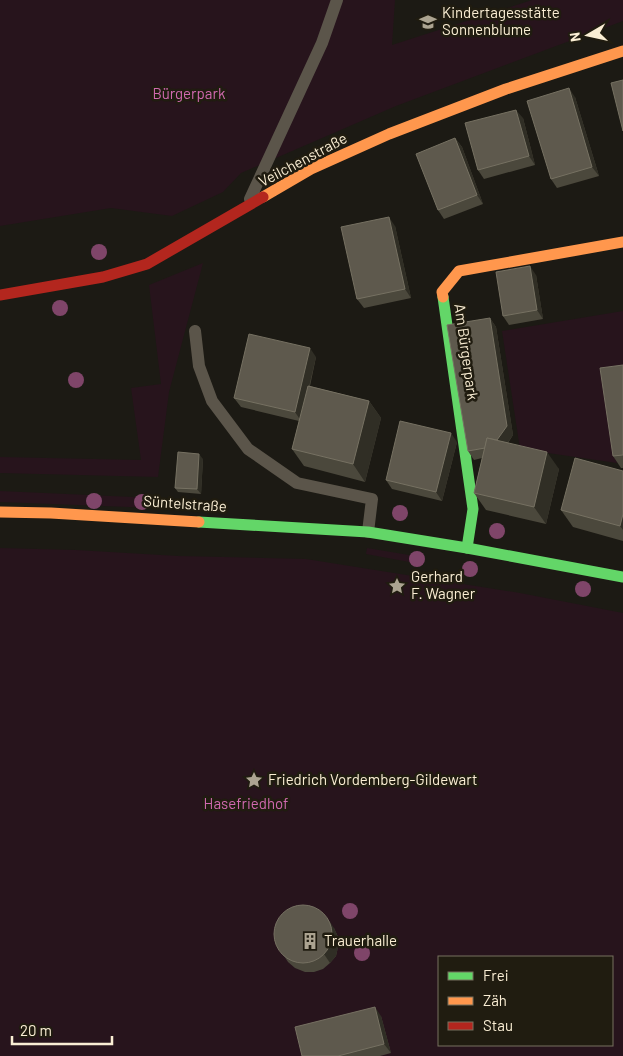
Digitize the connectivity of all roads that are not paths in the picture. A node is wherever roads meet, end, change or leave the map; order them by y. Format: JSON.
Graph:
{"nodes":[{"id":1,"x":337,"y":0,"type":"edge"},
{"id":2,"x":623,"y":51,"type":"edge"},
{"id":3,"x":246,"y":208,"type":"junction"},
{"id":4,"x":623,"y":242,"type":"edge"},
{"id":5,"x":0,"y":295,"type":"edge"},
{"id":6,"x":195,"y":331,"type":"dead end"},
{"id":7,"x":0,"y":512,"type":"edge"},
{"id":8,"x":368,"y":532,"type":"junction"},
{"id":9,"x":467,"y":548,"type":"junction"},
{"id":10,"x":623,"y":577,"type":"edge"}],
"edges":[{"from":1,"to":3,"type":"lane"},
{"from":2,"to":3,"type":"street","name":"Veilchenstraße"},
{"from":3,"to":5,"type":"street","name":"Veilchenstraße"},
{"from":4,"to":9,"type":"street","name":"Am Bürgerpark"},
{"from":6,"to":8,"type":"lane"},
{"from":7,"to":8,"type":"street","name":"Süntelstraße"},
{"from":8,"to":9,"type":"street","name":"Süntelstraße"},
{"from":9,"to":10,"type":"street","name":"Süntelstraße"}]}
